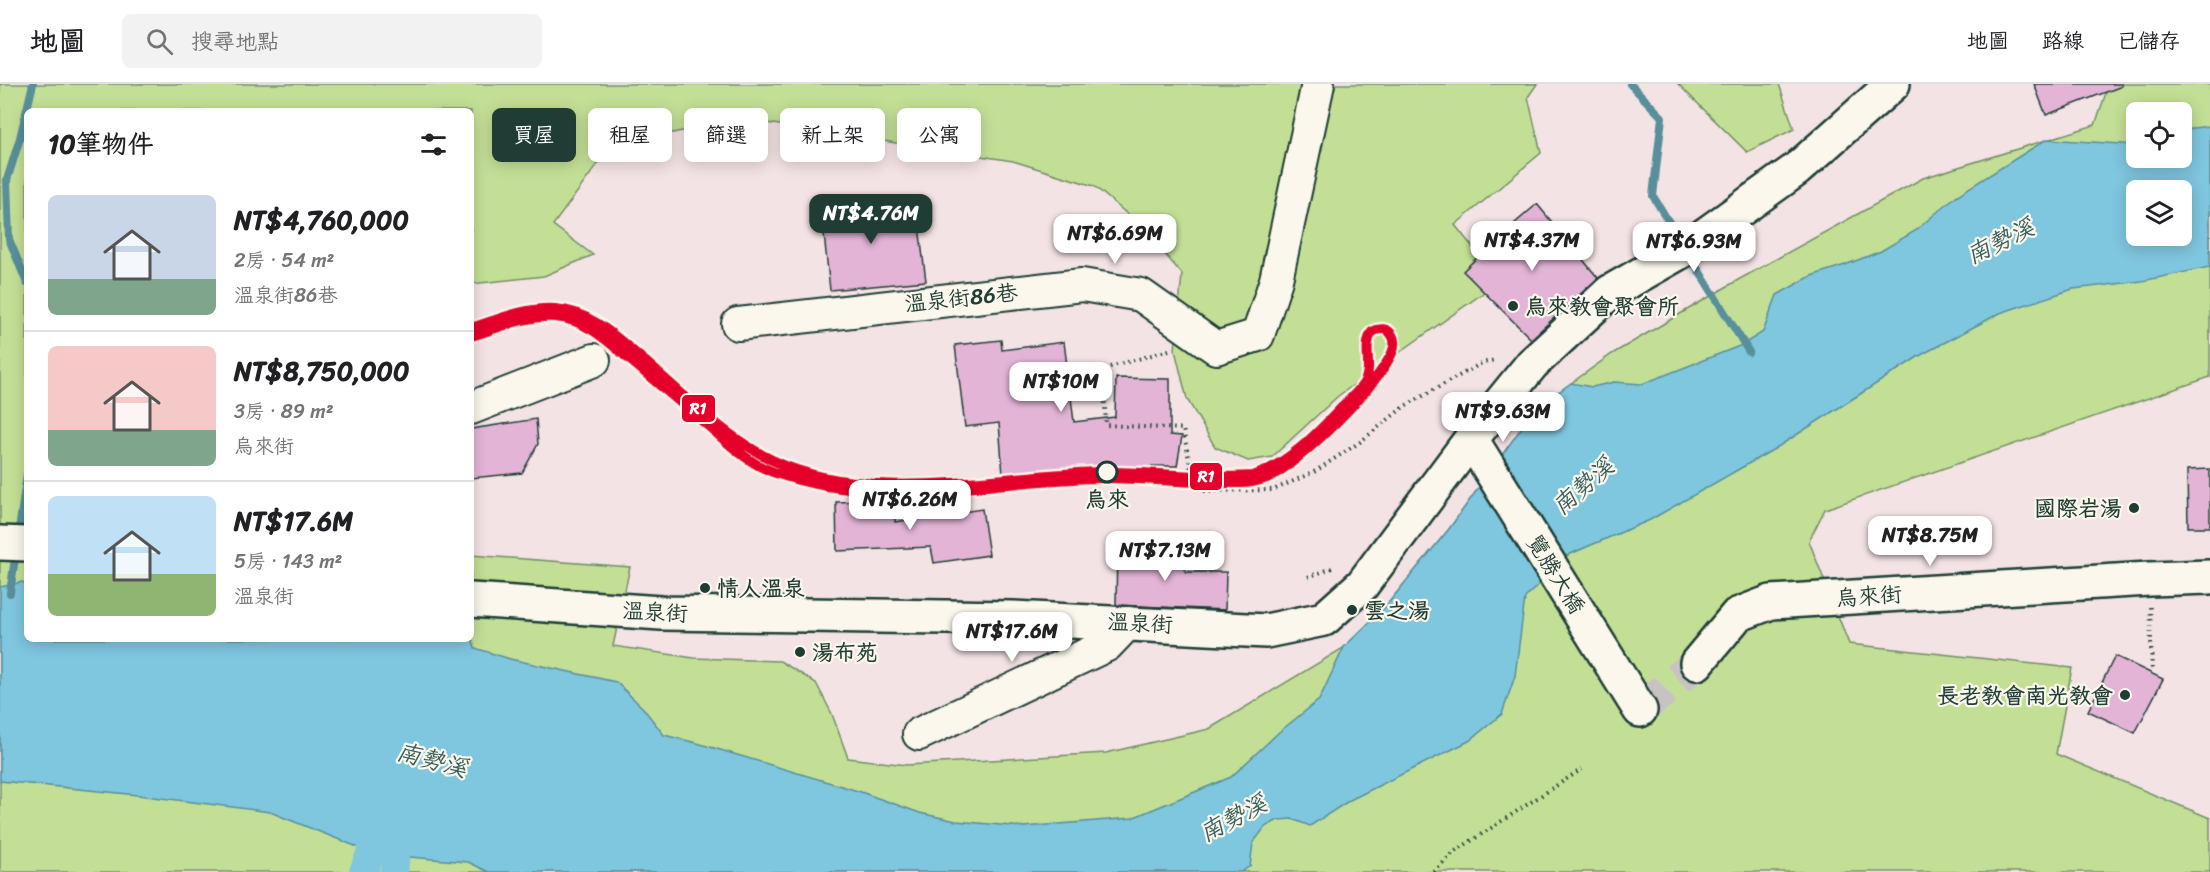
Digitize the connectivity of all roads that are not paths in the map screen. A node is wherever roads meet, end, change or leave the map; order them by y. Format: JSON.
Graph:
{"nodes":[{"id":1,"x":1317,"y":84,"type":"edge"},
{"id":2,"x":1893,"y":84,"type":"edge"},
{"id":3,"x":738,"y":324,"type":"dead end"},
{"id":4,"x":594,"y":360,"type":"dead end"},
{"id":5,"x":474,"y":407,"type":"edge"},
{"id":6,"x":1471,"y":439,"type":"junction"},
{"id":7,"x":0,"y":543,"type":"edge"},
{"id":8,"x":24,"y":544,"type":"edge"},
{"id":9,"x":2210,"y":577,"type":"edge"},
{"id":10,"x":474,"y":600,"type":"edge"},
{"id":11,"x":1128,"y":623,"type":"junction"},
{"id":12,"x":1697,"y":663,"type":"tunnel mouth"},
{"id":13,"x":1640,"y":710,"type":"dead end"},
{"id":14,"x":919,"y":734,"type":"dead end"}],
"edges":[{"from":1,"to":3,"type":"street","name":"溫泉街86巷"},
{"from":2,"to":6,"type":"street","name":"溫泉街"},
{"from":4,"to":5,"type":"street"},
{"from":6,"to":11,"type":"street","name":"溫泉街"},
{"from":6,"to":13,"type":"street","name":"覽勝大橋"},
{"from":7,"to":8,"type":"street"},
{"from":9,"to":12,"type":"street","name":"烏來街"},
{"from":10,"to":11,"type":"street","name":"溫泉街"},
{"from":11,"to":14,"type":"street"}]}
